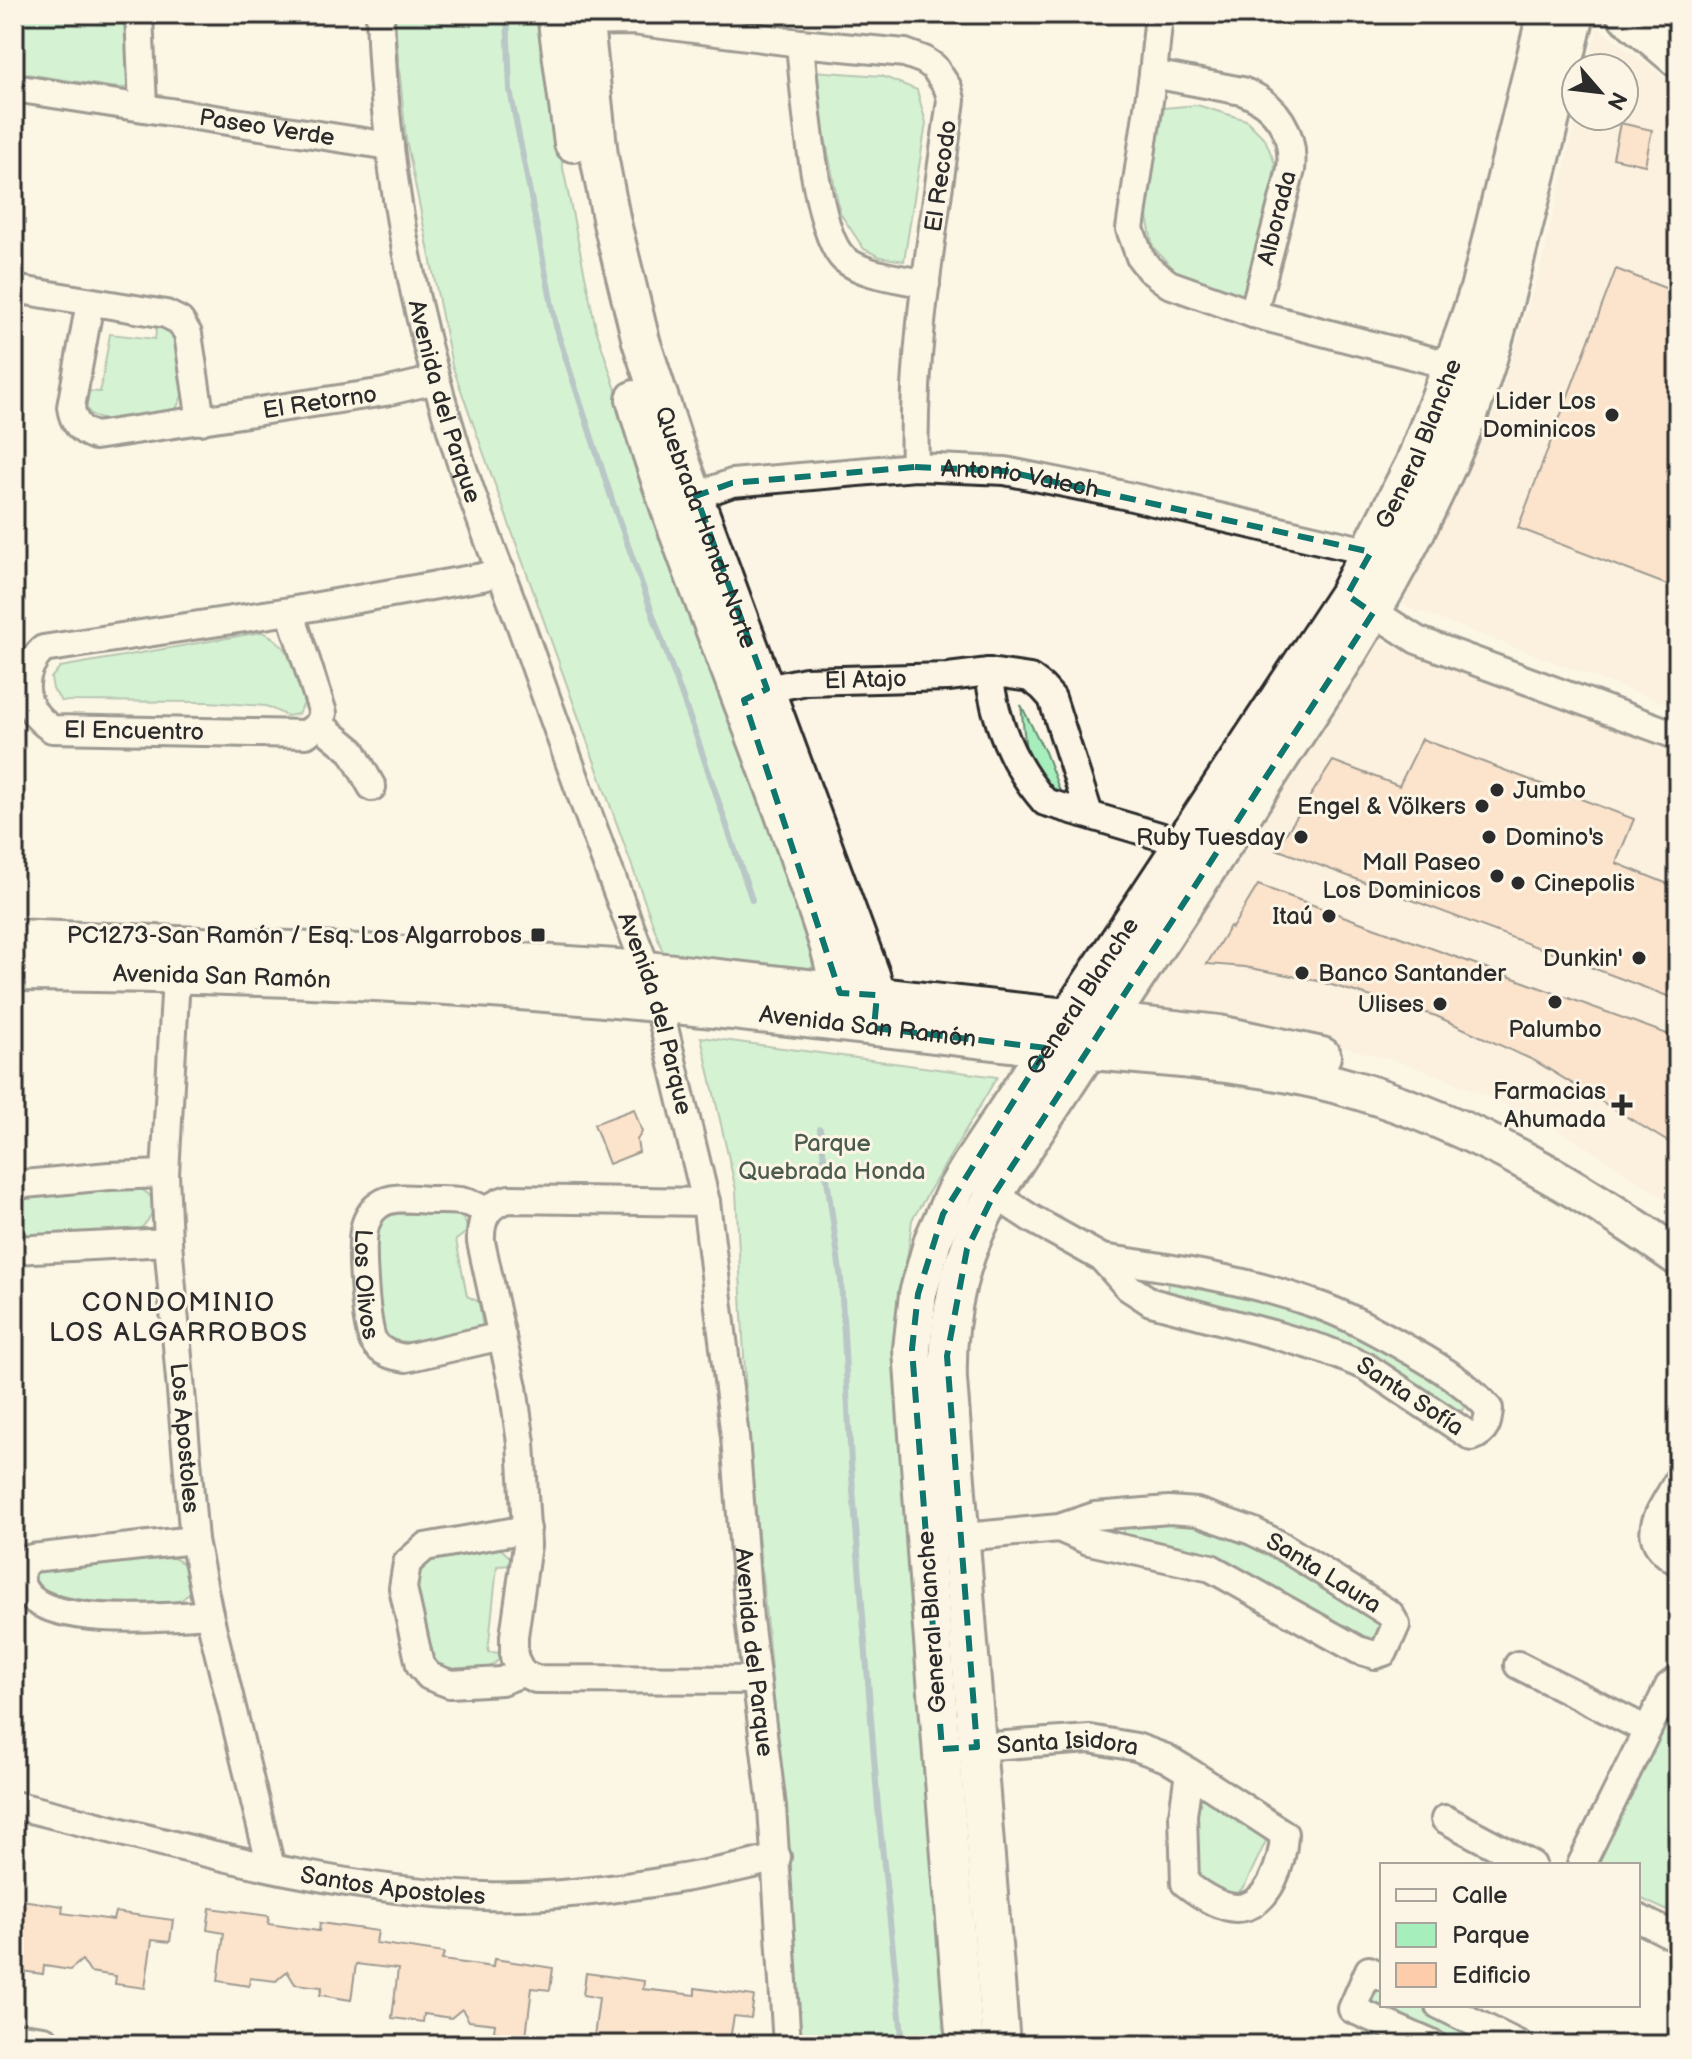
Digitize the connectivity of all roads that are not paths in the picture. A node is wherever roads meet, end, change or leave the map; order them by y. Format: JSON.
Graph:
{"nodes":[{"id":1,"x":139,"y":14,"type":"edge"},
{"id":2,"x":380,"y":14,"type":"edge"},
{"id":3,"x":1159,"y":14,"type":"edge"},
{"id":4,"x":1546,"y":14,"type":"edge"},
{"id":5,"x":1576,"y":14,"type":"edge"},
{"id":6,"x":1625,"y":14,"type":"edge"},
{"id":7,"x":570,"y":18,"type":"edge"},
{"id":8,"x":800,"y":43,"type":"junction"},
{"id":9,"x":1678,"y":59,"type":"edge"},
{"id":10,"x":1153,"y":74,"type":"junction"},
{"id":11,"x":14,"y":88,"type":"edge"},
{"id":12,"x":143,"y":107,"type":"junction"},
{"id":13,"x":1518,"y":132,"type":"junction"},
{"id":14,"x":390,"y":146,"type":"junction"},
{"id":15,"x":1523,"y":229,"type":"junction"},
{"id":16,"x":1489,"y":249,"type":"junction"},
{"id":17,"x":926,"y":284,"type":"junction"},
{"id":18,"x":14,"y":289,"type":"edge"},
{"id":19,"x":90,"y":302,"type":"junction"},
{"id":20,"x":1253,"y":314,"type":"junction"},
{"id":21,"x":1491,"y":351,"type":"junction"},
{"id":22,"x":1453,"y":366,"type":"junction"},
{"id":23,"x":436,"y":380,"type":"junction"},
{"id":24,"x":201,"y":421,"type":"junction"},
{"id":25,"x":915,"y":467,"type":"junction"},
{"id":26,"x":682,"y":501,"type":"junction"},
{"id":27,"x":1371,"y":552,"type":"junction"},
{"id":28,"x":501,"y":571,"type":"junction"},
{"id":29,"x":1360,"y":604,"type":"junction"},
{"id":30,"x":290,"y":611,"type":"junction"},
{"id":31,"x":989,"y":672,"type":"junction"},
{"id":32,"x":756,"y":695,"type":"junction"},
{"id":33,"x":319,"y":724,"type":"junction"},
{"id":34,"x":1678,"y":736,"type":"edge"},
{"id":35,"x":372,"y":787,"type":"dead end"},
{"id":36,"x":1089,"y":814,"type":"junction"},
{"id":37,"x":1183,"y":843,"type":"junction"},
{"id":38,"x":14,"y":938,"type":"edge"},
{"id":39,"x":177,"y":959,"type":"junction"},
{"id":40,"x":14,"y":972,"type":"edge"},
{"id":41,"x":652,"y":987,"type":"junction"},
{"id":42,"x":858,"y":1010,"type":"junction"},
{"id":43,"x":1067,"y":1017,"type":"junction"},
{"id":44,"x":1105,"y":1022,"type":"junction"},
{"id":45,"x":1047,"y":1048,"type":"junction"},
{"id":46,"x":1086,"y":1052,"type":"junction"},
{"id":47,"x":165,"y":1174,"type":"junction"},
{"id":48,"x":14,"y":1185,"type":"edge"},
{"id":49,"x":994,"y":1194,"type":"junction"},
{"id":50,"x":706,"y":1202,"type":"junction"},
{"id":51,"x":487,"y":1212,"type":"junction"},
{"id":52,"x":1678,"y":1229,"type":"edge"},
{"id":53,"x":168,"y":1242,"type":"junction"},
{"id":54,"x":14,"y":1250,"type":"edge"},
{"id":55,"x":1678,"y":1257,"type":"edge"},
{"id":56,"x":1102,"y":1258,"type":"junction"},
{"id":57,"x":1338,"y":1314,"type":"junction"},
{"id":58,"x":502,"y":1336,"type":"junction"},
{"id":59,"x":1323,"y":1349,"type":"junction"},
{"id":60,"x":1678,"y":1480,"type":"edge"},
{"id":61,"x":1059,"y":1528,"type":"junction"},
{"id":62,"x":527,"y":1529,"type":"junction"},
{"id":63,"x":943,"y":1539,"type":"junction"},
{"id":64,"x":194,"y":1540,"type":"junction"},
{"id":65,"x":1678,"y":1562,"type":"edge"},
{"id":66,"x":209,"y":1614,"type":"junction"},
{"id":67,"x":1518,"y":1665,"type":"dead end"},
{"id":68,"x":522,"y":1673,"type":"junction"},
{"id":69,"x":1678,"y":1679,"type":"edge"},
{"id":70,"x":756,"y":1680,"type":"junction"},
{"id":71,"x":1647,"y":1730,"type":"junction"},
{"id":72,"x":959,"y":1748,"type":"junction"},
{"id":73,"x":1189,"y":1772,"type":"junction"},
{"id":74,"x":14,"y":1805,"type":"edge"},
{"id":75,"x":1445,"y":1819,"type":"dead end"},
{"id":76,"x":777,"y":1857,"type":"junction"},
{"id":77,"x":1528,"y":1863,"type":"edge"},
{"id":78,"x":1582,"y":1863,"type":"edge"},
{"id":79,"x":271,"y":1867,"type":"junction"},
{"id":80,"x":1640,"y":1919,"type":"edge"},
{"id":81,"x":1678,"y":1938,"type":"edge"},
{"id":82,"x":1380,"y":1976,"type":"edge"},
{"id":83,"x":1443,"y":2007,"type":"edge"},
{"id":84,"x":14,"y":2041,"type":"edge"},
{"id":85,"x":43,"y":2045,"type":"edge"},
{"id":86,"x":787,"y":2045,"type":"edge"},
{"id":87,"x":965,"y":2045,"type":"edge"},
{"id":88,"x":1001,"y":2045,"type":"edge"},
{"id":89,"x":1434,"y":2045,"type":"edge"},
{"id":90,"x":1520,"y":2045,"type":"edge"}],
"edges":[{"from":1,"to":12,"type":"street"},
{"from":2,"to":14,"type":"street","name":"Avenida del Parque"},
{"from":3,"to":10,"type":"street"},
{"from":4,"to":13,"type":"main road","name":"General Blanche"},
{"from":5,"to":15,"type":"main road","name":"General Blanche"},
{"from":6,"to":9,"type":"main road"},
{"from":7,"to":8,"type":"street","name":"El Recodo"},
{"from":7,"to":26,"type":"main road","name":"Quebrada Honda Norte"},
{"from":8,"to":17,"type":"street"},
{"from":8,"to":17,"type":"street","name":"El Recodo"},
{"from":10,"to":20,"type":"street"},
{"from":10,"to":20,"type":"street","name":"Alborada"},
{"from":11,"to":12,"type":"street","name":"Paseo Verde"},
{"from":12,"to":14,"type":"street","name":"Paseo Verde"},
{"from":13,"to":15,"type":"main road"},
{"from":13,"to":16,"type":"main road","name":"General Blanche"},
{"from":14,"to":23,"type":"street","name":"Avenida del Parque"},
{"from":15,"to":21,"type":"main road","name":"General Blanche"},
{"from":16,"to":21,"type":"main road"},
{"from":16,"to":22,"type":"main road","name":"General Blanche"},
{"from":17,"to":25,"type":"street","name":"El Recodo"},
{"from":18,"to":19,"type":"street"},
{"from":19,"to":24,"type":"street"},
{"from":19,"to":24,"type":"street","name":"El Retorno"},
{"from":20,"to":22,"type":"street"},
{"from":21,"to":29,"type":"main road","name":"General Blanche"},
{"from":22,"to":27,"type":"main road","name":"General Blanche"},
{"from":23,"to":24,"type":"street","name":"El Retorno"},
{"from":23,"to":28,"type":"street","name":"Avenida del Parque"},
{"from":25,"to":26,"type":"street","name":"Antonio Valech"},
{"from":25,"to":27,"type":"street","name":"Antonio Valech"},
{"from":26,"to":32,"type":"main road","name":"Quebrada Honda Norte"},
{"from":27,"to":29,"type":"main road","name":"General Blanche"},
{"from":28,"to":30,"type":"street","name":"El Encuentro"},
{"from":28,"to":41,"type":"street","name":"Avenida del Parque"},
{"from":29,"to":34,"type":"street"},
{"from":29,"to":37,"type":"main road","name":"General Blanche"},
{"from":29,"to":44,"type":"main road","name":"General Blanche"},
{"from":30,"to":33,"type":"street"},
{"from":30,"to":33,"type":"street","name":"El Encuentro"},
{"from":31,"to":32,"type":"street","name":"El Atajo"},
{"from":31,"to":36,"type":"street"},
{"from":31,"to":36,"type":"street","name":"El Atajo"},
{"from":32,"to":42,"type":"main road","name":"Quebrada Honda Norte"},
{"from":33,"to":35,"type":"street"},
{"from":36,"to":37,"type":"street"},
{"from":37,"to":43,"type":"main road","name":"General Blanche"},
{"from":38,"to":39,"type":"main road","name":"Avenida San Ramón"},
{"from":39,"to":40,"type":"main road","name":"Avenida San Ramón"},
{"from":39,"to":41,"type":"main road","name":"Avenida San Ramón"},
{"from":39,"to":47,"type":"street","name":"Los Apostoles"},
{"from":41,"to":42,"type":"main road","name":"Avenida San Ramón"},
{"from":41,"to":50,"type":"street","name":"Avenida del Parque"},
{"from":42,"to":43,"type":"main road","name":"Avenida San Ramón"},
{"from":42,"to":45,"type":"main road","name":"Avenida San Ramón"},
{"from":43,"to":44,"type":"main road","name":"Avenida San Ramón"},
{"from":43,"to":45,"type":"main road","name":"General Blanche"},
{"from":44,"to":46,"type":"main road","name":"General Blanche"},
{"from":44,"to":52,"type":"main road","name":"Avenida San Ramón"},
{"from":45,"to":46,"type":"main road","name":"Avenida San Ramón"},
{"from":45,"to":63,"type":"main road","name":"General Blanche"},
{"from":46,"to":49,"type":"main road","name":"General Blanche"},
{"from":46,"to":55,"type":"main road","name":"Avenida San Ramón"},
{"from":47,"to":48,"type":"street"},
{"from":47,"to":53,"type":"street","name":"Los Apostoles"},
{"from":49,"to":56,"type":"street","name":"Santa Sofía"},
{"from":49,"to":63,"type":"main road","name":"General Blanche"},
{"from":50,"to":51,"type":"street"},
{"from":50,"to":70,"type":"street","name":"Avenida del Parque"},
{"from":51,"to":58,"type":"street"},
{"from":51,"to":58,"type":"street","name":"Los Olivos"},
{"from":53,"to":54,"type":"street"},
{"from":53,"to":64,"type":"street","name":"Los Apostoles"},
{"from":56,"to":57,"type":"street","name":"Santa Sofía"},
{"from":56,"to":59,"type":"street","name":"Santa Sofía"},
{"from":57,"to":59,"type":"street"},
{"from":57,"to":59,"type":"street","name":"Santa Sofía"},
{"from":58,"to":62,"type":"street"},
{"from":60,"to":65,"type":"street"},
{"from":61,"to":61,"type":"street","name":"Santa Laura"},
{"from":61,"to":63,"type":"street","name":"Santa Laura"},
{"from":62,"to":68,"type":"street"},
{"from":62,"to":68,"type":"street"},
{"from":63,"to":72,"type":"main road","name":"General Blanche"},
{"from":64,"to":66,"type":"street","name":"Los Apostoles"},
{"from":64,"to":66,"type":"street","name":"Los Apostoles"},
{"from":66,"to":79,"type":"street","name":"Los Apostoles"},
{"from":67,"to":71,"type":"street"},
{"from":68,"to":70,"type":"street"},
{"from":69,"to":71,"type":"street"},
{"from":70,"to":76,"type":"street","name":"Avenida del Parque"},
{"from":71,"to":78,"type":"street"},
{"from":72,"to":73,"type":"street","name":"Santa Isidora"},
{"from":72,"to":87,"type":"main road","name":"General Blanche"},
{"from":72,"to":88,"type":"main road","name":"General Blanche"},
{"from":73,"to":73,"type":"street","name":"Santa Isidora"},
{"from":74,"to":79,"type":"street","name":"Santos Apostoles"},
{"from":75,"to":77,"type":"street"},
{"from":76,"to":79,"type":"street","name":"Santos Apostoles"},
{"from":76,"to":86,"type":"street","name":"Avenida del Parque"},
{"from":80,"to":81,"type":"street"},
{"from":82,"to":89,"type":"street"},
{"from":83,"to":90,"type":"street"},
{"from":84,"to":85,"type":"main road"}]}
